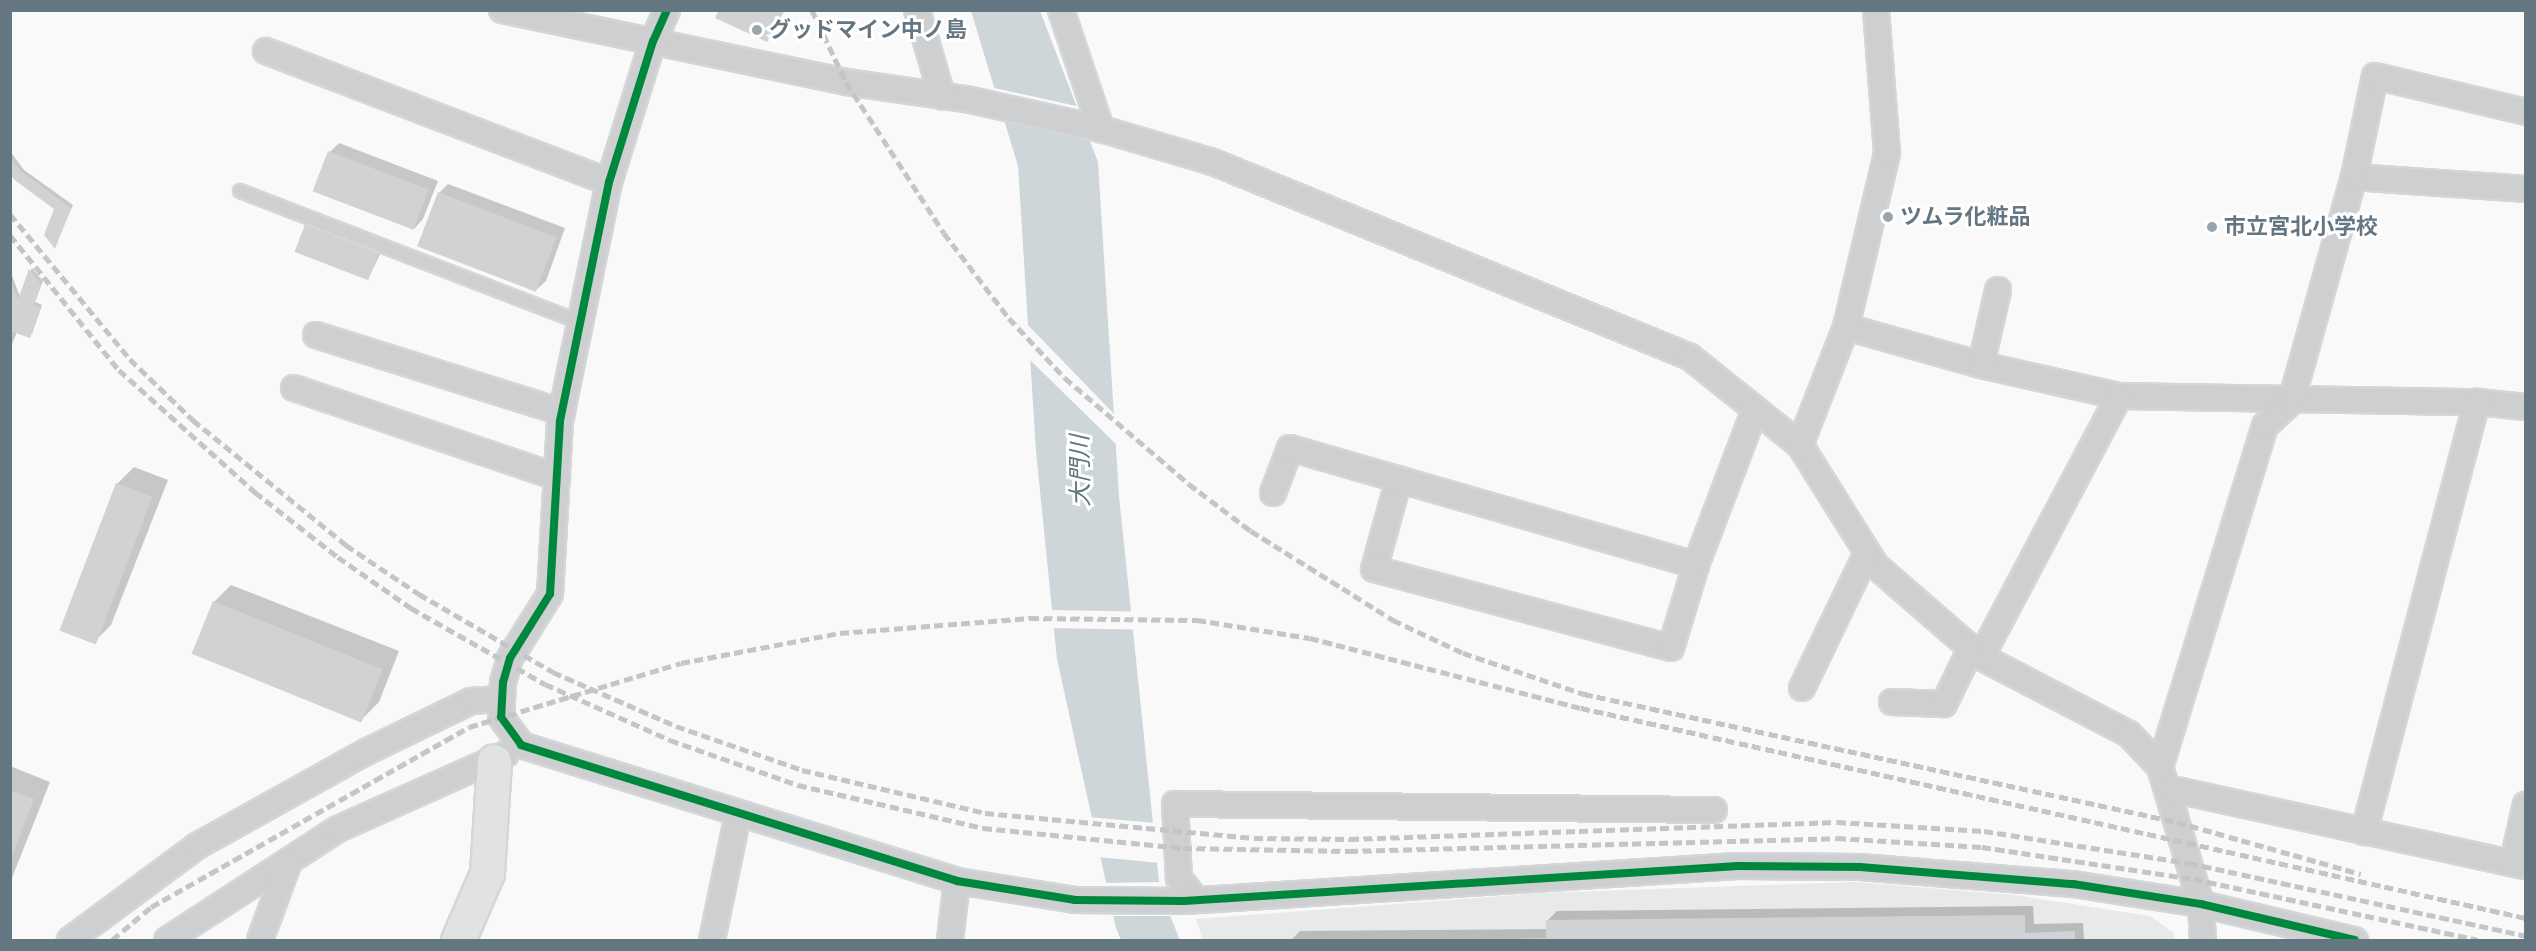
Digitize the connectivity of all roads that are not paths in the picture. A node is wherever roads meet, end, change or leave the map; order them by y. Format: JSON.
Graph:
{"nodes":[{"id":1,"x":502,"y":10,"type":"edge"},
{"id":2,"x":667,"y":10,"type":"edge"},
{"id":3,"x":917,"y":10,"type":"edge"},
{"id":4,"x":1061,"y":10,"type":"edge"},
{"id":5,"x":1876,"y":10,"type":"edge"},
{"id":6,"x":653,"y":41,"type":"junction"},
{"id":7,"x":266,"y":51,"type":"dead end"},
{"id":8,"x":942,"y":96,"type":"junction"},
{"id":9,"x":2526,"y":112,"type":"edge"},
{"id":10,"x":1093,"y":127,"type":"junction"},
{"id":11,"x":2354,"y":177,"type":"junction"},
{"id":12,"x":609,"y":182,"type":"junction"},
{"id":13,"x":2526,"y":189,"type":"edge"},
{"id":14,"x":240,"y":191,"type":"dead end"},
{"id":15,"x":1998,"y":290,"type":"dead end"},
{"id":16,"x":580,"y":322,"type":"junction"},
{"id":17,"x":1846,"y":327,"type":"junction"},
{"id":18,"x":316,"y":335,"type":"dead end"},
{"id":19,"x":1981,"y":365,"type":"junction"},
{"id":20,"x":294,"y":388,"type":"dead end"},
{"id":21,"x":2119,"y":396,"type":"junction"},
{"id":22,"x":2291,"y":402,"type":"junction"},
{"id":23,"x":2477,"y":402,"type":"junction"},
{"id":24,"x":2526,"y":407,"type":"edge"},
{"id":25,"x":1755,"y":410,"type":"junction"},
{"id":26,"x":562,"y":412,"type":"junction"},
{"id":27,"x":1800,"y":445,"type":"junction"},
{"id":28,"x":557,"y":477,"type":"junction"},
{"id":29,"x":1399,"y":479,"type":"junction"},
{"id":30,"x":1273,"y":493,"type":"dead end"},
{"id":31,"x":1867,"y":553,"type":"junction"},
{"id":32,"x":1696,"y":565,"type":"junction"},
{"id":33,"x":1976,"y":653,"type":"junction"},
{"id":34,"x":1800,"y":680,"type":"dead end"},
{"id":35,"x":500,"y":699,"type":"junction"},
{"id":36,"x":1892,"y":702,"type":"dead end"},
{"id":37,"x":507,"y":753,"type":"junction"},
{"id":38,"x":2163,"y":777,"type":"junction"},
{"id":39,"x":2526,"y":804,"type":"edge"},
{"id":40,"x":1714,"y":810,"type":"dead end"},
{"id":41,"x":738,"y":814,"type":"junction"},
{"id":42,"x":2364,"y":832,"type":"junction"},
{"id":43,"x":288,"y":864,"type":"junction"},
{"id":44,"x":2519,"y":864,"type":"edge"},
{"id":45,"x":957,"y":881,"type":"junction"},
{"id":46,"x":1190,"y":900,"type":"junction"},
{"id":47,"x":2201,"y":904,"type":"junction"},
{"id":48,"x":69,"y":940,"type":"edge"},
{"id":49,"x":166,"y":940,"type":"edge"},
{"id":50,"x":260,"y":940,"type":"edge"},
{"id":51,"x":458,"y":940,"type":"edge"},
{"id":52,"x":712,"y":940,"type":"edge"},
{"id":53,"x":950,"y":940,"type":"edge"},
{"id":54,"x":2203,"y":940,"type":"edge"},
{"id":55,"x":2355,"y":940,"type":"edge"}],
"edges":[{"from":1,"to":6,"type":"street"},
{"from":2,"to":6,"type":"street"},
{"from":3,"to":8,"type":"street"},
{"from":4,"to":10,"type":"street"},
{"from":5,"to":17,"type":"street"},
{"from":6,"to":8,"type":"street"},
{"from":6,"to":12,"type":"street"},
{"from":7,"to":12,"type":"street"},
{"from":8,"to":10,"type":"street"},
{"from":9,"to":11,"type":"street"},
{"from":10,"to":25,"type":"street"},
{"from":11,"to":13,"type":"street"},
{"from":11,"to":22,"type":"street"},
{"from":12,"to":16,"type":"street"},
{"from":14,"to":16,"type":"lane"},
{"from":15,"to":19,"type":"street"},
{"from":16,"to":26,"type":"street"},
{"from":17,"to":19,"type":"street"},
{"from":17,"to":27,"type":"street"},
{"from":18,"to":26,"type":"street"},
{"from":19,"to":21,"type":"street"},
{"from":20,"to":28,"type":"street"},
{"from":21,"to":22,"type":"street"},
{"from":21,"to":33,"type":"street"},
{"from":22,"to":23,"type":"street"},
{"from":22,"to":38,"type":"street"},
{"from":23,"to":24,"type":"street"},
{"from":23,"to":42,"type":"street"},
{"from":25,"to":27,"type":"street"},
{"from":25,"to":32,"type":"street"},
{"from":26,"to":28,"type":"street"},
{"from":27,"to":31,"type":"street"},
{"from":28,"to":35,"type":"street"},
{"from":29,"to":30,"type":"street"},
{"from":29,"to":32,"type":"street"},
{"from":29,"to":32,"type":"street"},
{"from":31,"to":33,"type":"street"},
{"from":31,"to":34,"type":"street"},
{"from":33,"to":36,"type":"street"},
{"from":33,"to":38,"type":"street"},
{"from":35,"to":37,"type":"street"},
{"from":35,"to":48,"type":"street"},
{"from":37,"to":41,"type":"street"},
{"from":37,"to":43,"type":"street"},
{"from":37,"to":51,"type":"street"},
{"from":38,"to":42,"type":"street"},
{"from":38,"to":47,"type":"street"},
{"from":39,"to":44,"type":"street"},
{"from":40,"to":46,"type":"street"},
{"from":41,"to":45,"type":"street"},
{"from":41,"to":52,"type":"street"},
{"from":42,"to":44,"type":"street"},
{"from":43,"to":49,"type":"street"},
{"from":43,"to":50,"type":"street"},
{"from":45,"to":46,"type":"street"},
{"from":45,"to":53,"type":"street"},
{"from":46,"to":47,"type":"street"},
{"from":47,"to":54,"type":"street"},
{"from":47,"to":55,"type":"street"}]}
